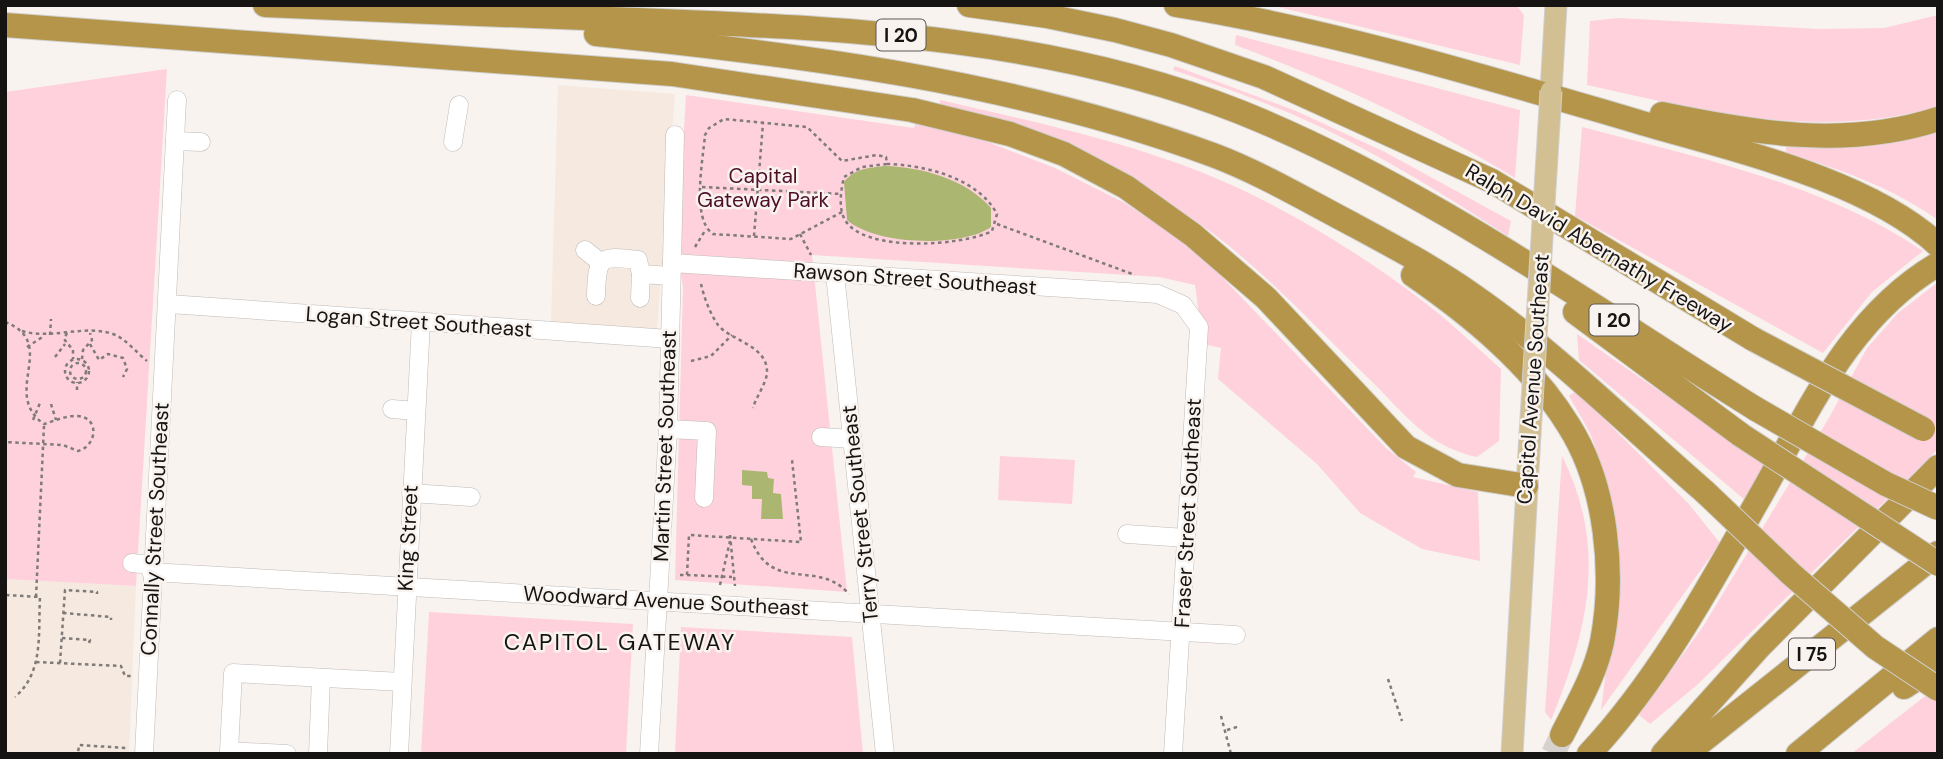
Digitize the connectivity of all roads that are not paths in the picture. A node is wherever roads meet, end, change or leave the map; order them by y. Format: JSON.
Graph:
{"nodes":[{"id":1,"x":265,"y":5,"type":"edge"},
{"id":2,"x":969,"y":5,"type":"edge"},
{"id":3,"x":1176,"y":5,"type":"edge"},
{"id":4,"x":1556,"y":5,"type":"edge"},
{"id":5,"x":292,"y":6,"type":"edge"},
{"id":6,"x":5,"y":25,"type":"edge"},
{"id":7,"x":1517,"y":86,"type":"junction"},
{"id":8,"x":177,"y":100,"type":"dead end"},
{"id":9,"x":459,"y":105,"type":"dead end"},
{"id":10,"x":1938,"y":119,"type":"edge"},
{"id":11,"x":676,"y":135,"type":"dead end"},
{"id":12,"x":175,"y":141,"type":"junction"},
{"id":13,"x":201,"y":142,"type":"dead end"},
{"id":14,"x":453,"y":142,"type":"dead end"},
{"id":15,"x":1307,"y":200,"type":"junction"},
{"id":16,"x":1472,"y":231,"type":"junction"},
{"id":17,"x":1935,"y":242,"type":"edge"},
{"id":18,"x":586,"y":250,"type":"dead end"},
{"id":19,"x":600,"y":262,"type":"junction"},
{"id":20,"x":1938,"y":264,"type":"edge"},
{"id":21,"x":671,"y":269,"type":"junction"},
{"id":22,"x":641,"y":274,"type":"junction"},
{"id":23,"x":835,"y":274,"type":"junction"},
{"id":24,"x":1158,"y":294,"type":"joint"},
{"id":25,"x":596,"y":296,"type":"dead end"},
{"id":26,"x":640,"y":298,"type":"dead end"},
{"id":27,"x":169,"y":304,"type":"junction"},
{"id":28,"x":421,"y":322,"type":"junction"},
{"id":29,"x":670,"y":339,"type":"junction"},
{"id":30,"x":392,"y":409,"type":"dead end"},
{"id":31,"x":416,"y":411,"type":"junction"},
{"id":32,"x":668,"y":429,"type":"junction"},
{"id":33,"x":1938,"y":436,"type":"edge"},
{"id":34,"x":821,"y":437,"type":"dead end"},
{"id":35,"x":852,"y":439,"type":"junction"},
{"id":36,"x":1938,"y":467,"type":"edge"},
{"id":37,"x":1526,"y":486,"type":"junction"},
{"id":38,"x":411,"y":493,"type":"junction"},
{"id":39,"x":471,"y":497,"type":"dead end"},
{"id":40,"x":704,"y":498,"type":"dead end"},
{"id":41,"x":1938,"y":508,"type":"edge"},
{"id":42,"x":1127,"y":534,"type":"dead end"},
{"id":43,"x":1186,"y":538,"type":"junction"},
{"id":44,"x":1938,"y":553,"type":"edge"},
{"id":45,"x":132,"y":563,"type":"dead end"},
{"id":46,"x":1938,"y":564,"type":"edge"},
{"id":47,"x":151,"y":568,"type":"junction"},
{"id":48,"x":405,"y":586,"type":"junction"},
{"id":49,"x":658,"y":601,"type":"junction"},
{"id":50,"x":870,"y":613,"type":"junction"},
{"id":51,"x":1181,"y":631,"type":"junction"},
{"id":52,"x":1236,"y":635,"type":"dead end"},
{"id":53,"x":1938,"y":639,"type":"edge"},
{"id":54,"x":1938,"y":665,"type":"edge"},
{"id":55,"x":321,"y":678,"type":"junction"},
{"id":56,"x":402,"y":682,"type":"junction"},
{"id":57,"x":1938,"y":689,"type":"edge"},
{"id":58,"x":1562,"y":735,"type":"tunnel mouth"},
{"id":59,"x":137,"y":751,"type":"edge"},
{"id":60,"x":229,"y":752,"type":"edge"},
{"id":61,"x":287,"y":754,"type":"edge"},
{"id":62,"x":318,"y":754,"type":"edge"},
{"id":63,"x":399,"y":754,"type":"edge"},
{"id":64,"x":649,"y":754,"type":"edge"},
{"id":65,"x":885,"y":754,"type":"edge"},
{"id":66,"x":1173,"y":754,"type":"edge"},
{"id":67,"x":1512,"y":754,"type":"edge"},
{"id":68,"x":1589,"y":754,"type":"edge"},
{"id":69,"x":1663,"y":754,"type":"edge"},
{"id":70,"x":1686,"y":754,"type":"edge"},
{"id":71,"x":1799,"y":754,"type":"edge"}],
"edges":[{"from":1,"to":5,"type":"highway","number":"I 20"},
{"from":2,"to":33,"type":"highway","name":"Ralph David Abernathy Freeway","number":"I 20","bridge":true},
{"from":3,"to":7,"type":"highway"},
{"from":4,"to":37,"type":"main road","name":"Capitol Avenue Southeast","bridge":true},
{"from":5,"to":15,"type":"highway"},
{"from":5,"to":16,"type":"highway","number":"I 20"},
{"from":6,"to":37,"type":"highway"},
{"from":7,"to":10,"type":"highway"},
{"from":7,"to":17,"type":"highway"},
{"from":8,"to":12,"type":"street","name":"Connally Street Southeast"},
{"from":9,"to":14,"type":"street"},
{"from":11,"to":21,"type":"street","name":"Martin Street Southeast"},
{"from":12,"to":13,"type":"street"},
{"from":12,"to":27,"type":"street","name":"Connally Street Southeast"},
{"from":15,"to":57,"type":"highway","bridge":true},
{"from":15,"to":58,"type":"highway"},
{"from":16,"to":41,"type":"highway","number":"I 20","bridge":true},
{"from":16,"to":46,"type":"highway","bridge":true},
{"from":18,"to":19,"type":"street"},
{"from":19,"to":22,"type":"street"},
{"from":19,"to":25,"type":"street"},
{"from":20,"to":68,"type":"highway"},
{"from":21,"to":22,"type":"street","name":"Rawson Street Southeast"},
{"from":21,"to":23,"type":"street","name":"Rawson Street Southeast"},
{"from":21,"to":29,"type":"street","name":"Martin Street Southeast"},
{"from":22,"to":26,"type":"street"},
{"from":23,"to":24,"type":"street","name":"Rawson Street Southeast"},
{"from":23,"to":35,"type":"street","name":"Terry Street Southeast"},
{"from":24,"to":43,"type":"street","name":"Fraser Street Southeast"},
{"from":27,"to":28,"type":"street","name":"Logan Street Southeast"},
{"from":27,"to":47,"type":"street","name":"Connally Street Southeast"},
{"from":28,"to":29,"type":"street","name":"Logan Street Southeast"},
{"from":28,"to":31,"type":"street","name":"King Street"},
{"from":29,"to":32,"type":"street","name":"Martin Street Southeast"},
{"from":30,"to":31,"type":"street"},
{"from":31,"to":38,"type":"street","name":"King Street"},
{"from":32,"to":40,"type":"street"},
{"from":32,"to":49,"type":"street","name":"Martin Street Southeast"},
{"from":34,"to":35,"type":"street"},
{"from":35,"to":50,"type":"street","name":"Terry Street Southeast"},
{"from":36,"to":69,"type":"highway"},
{"from":37,"to":67,"type":"main road","name":"Capitol Avenue Southeast"},
{"from":38,"to":39,"type":"street"},
{"from":38,"to":48,"type":"street","name":"King Street"},
{"from":42,"to":43,"type":"street"},
{"from":43,"to":51,"type":"street","name":"Fraser Street Southeast"},
{"from":44,"to":70,"type":"highway","number":"I 75"},
{"from":45,"to":47,"type":"street","name":"Woodward Avenue Southeast"},
{"from":47,"to":48,"type":"street","name":"Woodward Avenue Southeast"},
{"from":47,"to":59,"type":"street","name":"Connally Street Southeast"},
{"from":48,"to":49,"type":"street","name":"Woodward Avenue Southeast"},
{"from":48,"to":56,"type":"street","name":"King Street"},
{"from":49,"to":50,"type":"street","name":"Woodward Avenue Southeast"},
{"from":49,"to":64,"type":"street","name":"Martin Street Southeast"},
{"from":50,"to":51,"type":"street","name":"Woodward Avenue Southeast"},
{"from":50,"to":65,"type":"street","name":"Terry Street Southeast"},
{"from":51,"to":52,"type":"street","name":"Woodward Avenue Southeast"},
{"from":51,"to":66,"type":"street","name":"Fraser Street Southeast"},
{"from":53,"to":71,"type":"highway"},
{"from":54,"to":71,"type":"highway"},
{"from":55,"to":56,"type":"street"},
{"from":55,"to":60,"type":"street"},
{"from":55,"to":62,"type":"street"},
{"from":56,"to":63,"type":"street","name":"King Street"},
{"from":60,"to":61,"type":"street"}]}
